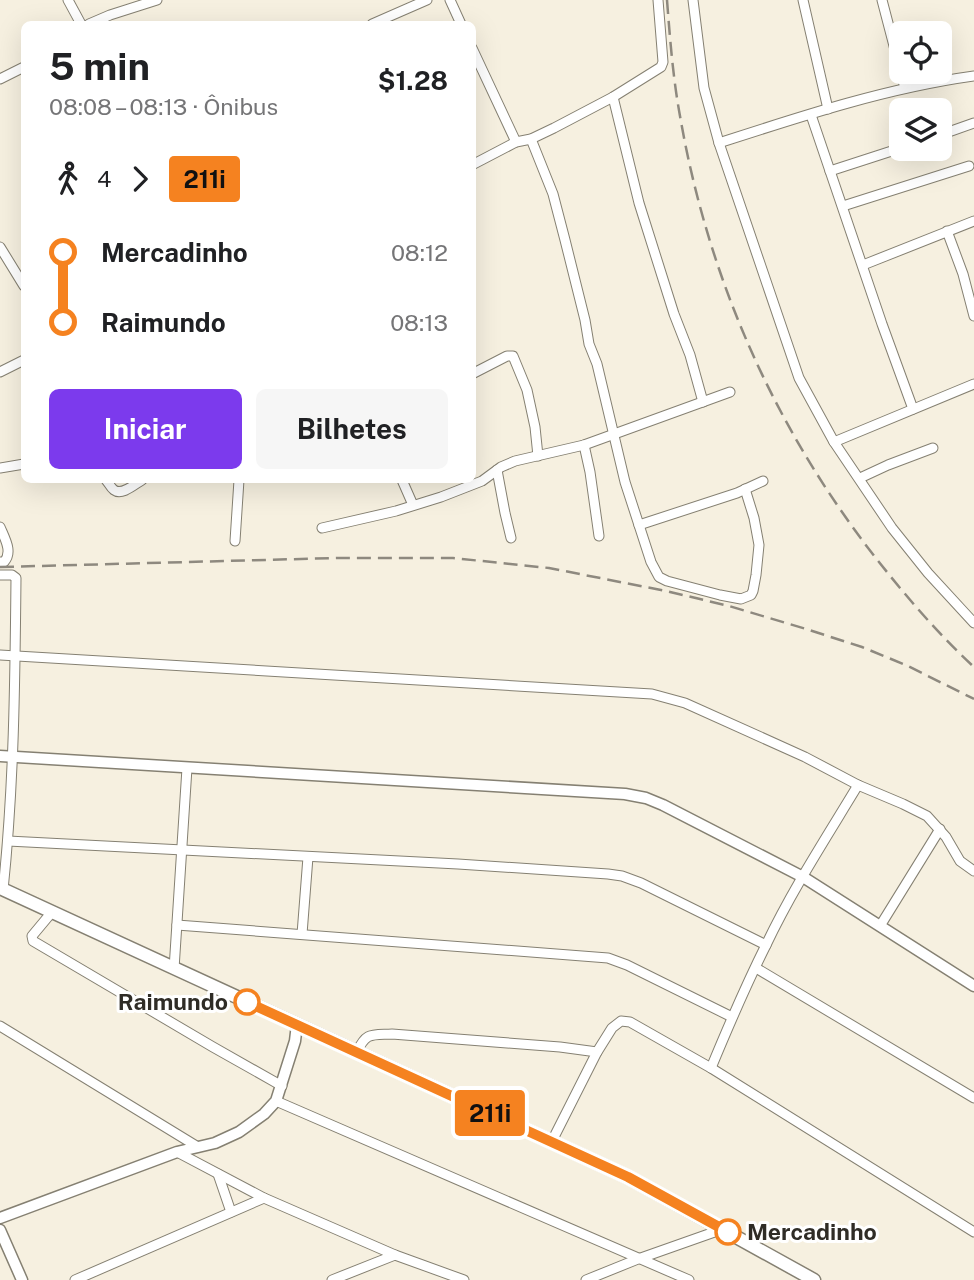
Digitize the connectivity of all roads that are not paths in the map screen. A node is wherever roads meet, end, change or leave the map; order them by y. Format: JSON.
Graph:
{"nodes":[{"id":1,"x":68,"y":0,"type":"edge"},
{"id":2,"x":157,"y":0,"type":"edge"},
{"id":3,"x":426,"y":0,"type":"edge"},
{"id":4,"x":450,"y":0,"type":"edge"},
{"id":5,"x":658,"y":0,"type":"edge"},
{"id":6,"x":693,"y":0,"type":"edge"},
{"id":7,"x":803,"y":0,"type":"edge"},
{"id":8,"x":882,"y":0,"type":"edge"},
{"id":9,"x":79,"y":21,"type":"edge"},
{"id":10,"x":96,"y":21,"type":"edge"},
{"id":11,"x":379,"y":21,"type":"edge"},
{"id":12,"x":460,"y":21,"type":"edge"},
{"id":13,"x":476,"y":57,"type":"edge"},
{"id":14,"x":21,"y":68,"type":"edge"},
{"id":15,"x":974,"y":76,"type":"edge"},
{"id":16,"x":0,"y":79,"type":"edge"},
{"id":17,"x":905,"y":88,"type":"junction"},
{"id":18,"x":613,"y":97,"type":"junction"},
{"id":19,"x":828,"y":110,"type":"junction"},
{"id":20,"x":810,"y":115,"type":"junction"},
{"id":21,"x":974,"y":123,"type":"edge"},
{"id":22,"x":952,"y":131,"type":"edge"},
{"id":23,"x":531,"y":139,"type":"junction"},
{"id":24,"x":516,"y":142,"type":"junction"},
{"id":25,"x":719,"y":144,"type":"junction"},
{"id":26,"x":889,"y":152,"type":"edge"},
{"id":27,"x":476,"y":163,"type":"edge"},
{"id":28,"x":969,"y":166,"type":"dead end"},
{"id":29,"x":830,"y":171,"type":"junction"},
{"id":30,"x":843,"y":206,"type":"junction"},
{"id":31,"x":974,"y":221,"type":"edge"},
{"id":32,"x":947,"y":232,"type":"junction"},
{"id":33,"x":0,"y":247,"type":"edge"},
{"id":34,"x":863,"y":265,"type":"junction"},
{"id":35,"x":21,"y":281,"type":"edge"},
{"id":36,"x":974,"y":316,"type":"edge"},
{"id":37,"x":21,"y":362,"type":"edge"},
{"id":38,"x":0,"y":372,"type":"edge"},
{"id":39,"x":476,"y":372,"type":"edge"},
{"id":40,"x":974,"y":384,"type":"edge"},
{"id":41,"x":730,"y":392,"type":"dead end"},
{"id":42,"x":703,"y":402,"type":"junction"},
{"id":43,"x":914,"y":409,"type":"junction"},
{"id":44,"x":614,"y":434,"type":"junction"},
{"id":45,"x":834,"y":442,"type":"junction"},
{"id":46,"x":584,"y":445,"type":"junction"},
{"id":47,"x":933,"y":447,"type":"dead end"},
{"id":48,"x":538,"y":456,"type":"junction"},
{"id":49,"x":21,"y":464,"type":"edge"},
{"id":50,"x":0,"y":468,"type":"edge"},
{"id":51,"x":497,"y":470,"type":"junction"},
{"id":52,"x":860,"y":478,"type":"junction"},
{"id":53,"x":763,"y":481,"type":"dead end"},
{"id":54,"x":108,"y":483,"type":"edge"},
{"id":55,"x":137,"y":483,"type":"edge"},
{"id":56,"x":239,"y":483,"type":"edge"},
{"id":57,"x":403,"y":483,"type":"edge"},
{"id":58,"x":745,"y":489,"type":"junction"},
{"id":59,"x":412,"y":505,"type":"junction"},
{"id":60,"x":639,"y":525,"type":"junction"},
{"id":61,"x":0,"y":527,"type":"edge"},
{"id":62,"x":322,"y":528,"type":"dead end"},
{"id":63,"x":599,"y":536,"type":"dead end"},
{"id":64,"x":512,"y":538,"type":"dead end"},
{"id":65,"x":235,"y":541,"type":"dead end"},
{"id":66,"x":0,"y":562,"type":"edge"},
{"id":67,"x":0,"y":575,"type":"edge"},
{"id":68,"x":974,"y":623,"type":"edge"},
{"id":69,"x":0,"y":655,"type":"edge"},
{"id":70,"x":15,"y":656,"type":"junction"},
{"id":71,"x":0,"y":757,"type":"edge"},
{"id":72,"x":13,"y":757,"type":"junction"},
{"id":73,"x":187,"y":768,"type":"junction"},
{"id":74,"x":858,"y":785,"type":"junction"},
{"id":75,"x":940,"y":829,"type":"junction"},
{"id":76,"x":8,"y":841,"type":"junction"},
{"id":77,"x":181,"y":850,"type":"junction"},
{"id":78,"x":307,"y":857,"type":"junction"},
{"id":79,"x":974,"y":871,"type":"edge"},
{"id":80,"x":803,"y":877,"type":"junction"},
{"id":81,"x":1,"y":889,"type":"edge"},
{"id":82,"x":52,"y":912,"type":"junction"},
{"id":83,"x":177,"y":925,"type":"junction"},
{"id":84,"x":880,"y":926,"type":"junction"},
{"id":85,"x":302,"y":934,"type":"junction"},
{"id":86,"x":766,"y":945,"type":"junction"},
{"id":87,"x":756,"y":968,"type":"junction"},
{"id":88,"x":174,"y":969,"type":"junction"},
{"id":89,"x":974,"y":986,"type":"edge"},
{"id":90,"x":732,"y":1017,"type":"junction"},
{"id":91,"x":297,"y":1024,"type":"junction"},
{"id":92,"x":0,"y":1026,"type":"edge"},
{"id":93,"x":357,"y":1052,"type":"junction"},
{"id":94,"x":597,"y":1052,"type":"junction"},
{"id":95,"x":711,"y":1068,"type":"junction"},
{"id":96,"x":282,"y":1086,"type":"junction"},
{"id":97,"x":974,"y":1098,"type":"edge"},
{"id":98,"x":276,"y":1101,"type":"junction"},
{"id":99,"x":552,"y":1141,"type":"junction"},
{"id":100,"x":198,"y":1147,"type":"junction"},
{"id":101,"x":177,"y":1152,"type":"junction"},
{"id":102,"x":218,"y":1174,"type":"junction"},
{"id":103,"x":264,"y":1198,"type":"junction"},
{"id":104,"x":232,"y":1212,"type":"junction"},
{"id":105,"x":0,"y":1218,"type":"edge"},
{"id":106,"x":723,"y":1229,"type":"junction"},
{"id":107,"x":0,"y":1230,"type":"edge"},
{"id":108,"x":974,"y":1232,"type":"edge"},
{"id":109,"x":395,"y":1255,"type":"junction"},
{"id":110,"x":638,"y":1259,"type":"junction"},
{"id":111,"x":22,"y":1280,"type":"edge"},
{"id":112,"x":75,"y":1280,"type":"edge"},
{"id":113,"x":332,"y":1280,"type":"edge"},
{"id":114,"x":464,"y":1280,"type":"edge"},
{"id":115,"x":586,"y":1280,"type":"edge"},
{"id":116,"x":689,"y":1280,"type":"edge"},
{"id":117,"x":814,"y":1280,"type":"edge"}],
"edges":[{"from":1,"to":9,"type":"street"},
{"from":2,"to":10,"type":"street"},
{"from":3,"to":11,"type":"street"},
{"from":4,"to":12,"type":"street"},
{"from":5,"to":18,"type":"street"},
{"from":6,"to":25,"type":"street"},
{"from":7,"to":19,"type":"street"},
{"from":8,"to":17,"type":"street"},
{"from":13,"to":24,"type":"street"},
{"from":14,"to":16,"type":"street"},
{"from":15,"to":17,"type":"street"},
{"from":17,"to":19,"type":"street"},
{"from":18,"to":23,"type":"street"},
{"from":18,"to":42,"type":"street"},
{"from":19,"to":20,"type":"street"},
{"from":20,"to":25,"type":"street"},
{"from":20,"to":29,"type":"street"},
{"from":21,"to":22,"type":"street"},
{"from":23,"to":24,"type":"street"},
{"from":23,"to":44,"type":"street"},
{"from":24,"to":27,"type":"street"},
{"from":25,"to":45,"type":"street"},
{"from":26,"to":29,"type":"street"},
{"from":28,"to":30,"type":"street"},
{"from":29,"to":30,"type":"street"},
{"from":30,"to":34,"type":"street"},
{"from":31,"to":32,"type":"street"},
{"from":32,"to":34,"type":"street"},
{"from":32,"to":36,"type":"street"},
{"from":33,"to":35,"type":"street"},
{"from":34,"to":43,"type":"street"},
{"from":37,"to":38,"type":"street"},
{"from":39,"to":48,"type":"street"},
{"from":40,"to":43,"type":"street"},
{"from":41,"to":42,"type":"street"},
{"from":42,"to":44,"type":"street"},
{"from":43,"to":45,"type":"street"},
{"from":44,"to":46,"type":"street"},
{"from":44,"to":60,"type":"street"},
{"from":45,"to":52,"type":"street"},
{"from":46,"to":48,"type":"street"},
{"from":46,"to":63,"type":"street"},
{"from":47,"to":52,"type":"street"},
{"from":48,"to":51,"type":"street"},
{"from":49,"to":50,"type":"street"},
{"from":51,"to":59,"type":"street"},
{"from":51,"to":64,"type":"street"},
{"from":52,"to":68,"type":"street"},
{"from":53,"to":58,"type":"street"},
{"from":54,"to":55,"type":"street"},
{"from":56,"to":65,"type":"street"},
{"from":57,"to":59,"type":"street"},
{"from":58,"to":60,"type":"street"},
{"from":58,"to":60,"type":"street"},
{"from":59,"to":62,"type":"street"},
{"from":61,"to":66,"type":"street"},
{"from":67,"to":70,"type":"street"},
{"from":69,"to":70,"type":"street"},
{"from":70,"to":72,"type":"street"},
{"from":70,"to":74,"type":"street"},
{"from":71,"to":72,"type":"street"},
{"from":72,"to":73,"type":"street"},
{"from":72,"to":76,"type":"street"},
{"from":73,"to":77,"type":"street"},
{"from":73,"to":80,"type":"street"},
{"from":74,"to":75,"type":"street"},
{"from":74,"to":80,"type":"street"},
{"from":75,"to":79,"type":"street"},
{"from":75,"to":84,"type":"street"},
{"from":76,"to":77,"type":"street"},
{"from":76,"to":81,"type":"street"},
{"from":77,"to":78,"type":"street"},
{"from":77,"to":83,"type":"street"},
{"from":78,"to":85,"type":"street"},
{"from":78,"to":86,"type":"street"},
{"from":80,"to":84,"type":"street"},
{"from":80,"to":86,"type":"street"},
{"from":81,"to":82,"type":"main road"},
{"from":82,"to":88,"type":"main road"},
{"from":82,"to":96,"type":"street"},
{"from":83,"to":85,"type":"street"},
{"from":83,"to":88,"type":"street"},
{"from":84,"to":89,"type":"street"},
{"from":85,"to":90,"type":"street"},
{"from":86,"to":87,"type":"street"},
{"from":87,"to":90,"type":"street"},
{"from":87,"to":97,"type":"street"},
{"from":88,"to":91,"type":"main road"},
{"from":90,"to":95,"type":"street"},
{"from":91,"to":93,"type":"main road"},
{"from":91,"to":96,"type":"street"},
{"from":92,"to":100,"type":"street"},
{"from":93,"to":94,"type":"street"},
{"from":93,"to":99,"type":"main road"},
{"from":94,"to":95,"type":"street"},
{"from":94,"to":99,"type":"street"},
{"from":95,"to":108,"type":"street"},
{"from":96,"to":98,"type":"street"},
{"from":98,"to":100,"type":"street"},
{"from":98,"to":110,"type":"street"},
{"from":99,"to":106,"type":"main road"},
{"from":100,"to":101,"type":"street"},
{"from":101,"to":102,"type":"street"},
{"from":101,"to":105,"type":"street"},
{"from":102,"to":103,"type":"street"},
{"from":102,"to":104,"type":"street"},
{"from":103,"to":104,"type":"street"},
{"from":103,"to":109,"type":"street"},
{"from":104,"to":112,"type":"street"},
{"from":106,"to":110,"type":"street"},
{"from":106,"to":117,"type":"main road"},
{"from":107,"to":111,"type":"street"},
{"from":109,"to":113,"type":"street"},
{"from":109,"to":114,"type":"street"},
{"from":110,"to":115,"type":"street"},
{"from":110,"to":116,"type":"street"}]}
